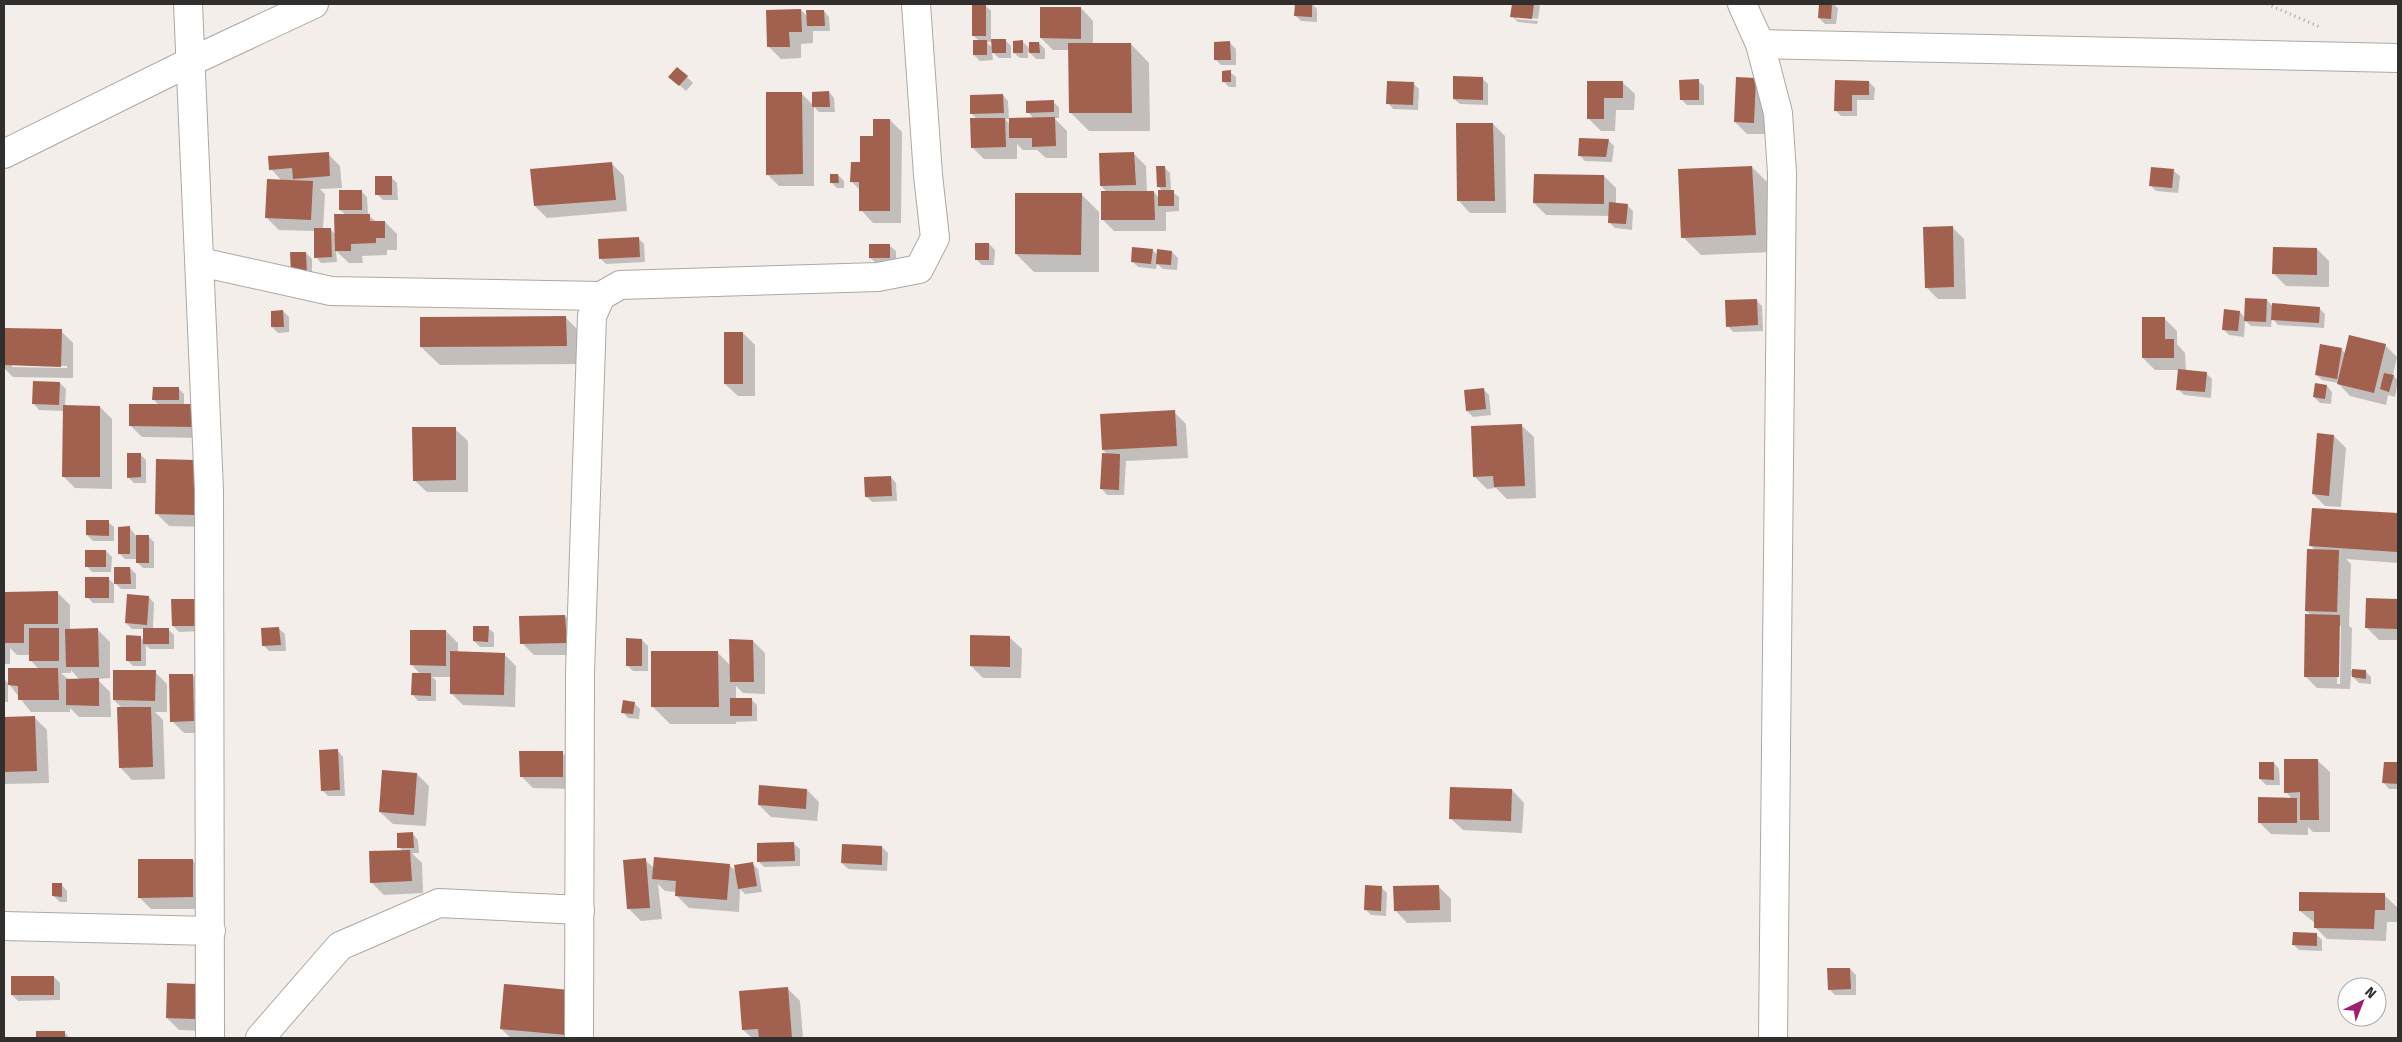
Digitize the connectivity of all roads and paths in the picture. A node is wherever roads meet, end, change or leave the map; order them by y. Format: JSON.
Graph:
{"nodes":[{"id":1,"x":188,"y":4,"type":"edge"},
{"id":2,"x":314,"y":4,"type":"edge"},
{"id":3,"x":916,"y":4,"type":"edge"},
{"id":4,"x":1742,"y":4,"type":"edge"},
{"id":5,"x":1760,"y":44,"type":"junction"},
{"id":6,"x":2398,"y":58,"type":"edge"},
{"id":7,"x":190,"y":62,"type":"junction"},
{"id":8,"x":4,"y":154,"type":"edge"},
{"id":9,"x":200,"y":262,"type":"junction"},
{"id":10,"x":601,"y":296,"type":"junction"},
{"id":11,"x":580,"y":910,"type":"junction"},
{"id":12,"x":4,"y":926,"type":"edge"},
{"id":13,"x":211,"y":931,"type":"junction"},
{"id":14,"x":210,"y":1038,"type":"edge"},
{"id":15,"x":260,"y":1038,"type":"edge"},
{"id":16,"x":579,"y":1038,"type":"edge"},
{"id":17,"x":1773,"y":1038,"type":"edge"}],
"edges":[{"from":1,"to":7,"type":"street"},
{"from":2,"to":7,"type":"street"},
{"from":3,"to":10,"type":"street"},
{"from":4,"to":5,"type":"street"},
{"from":5,"to":6,"type":"street"},
{"from":5,"to":17,"type":"street"},
{"from":7,"to":8,"type":"street"},
{"from":7,"to":9,"type":"street"},
{"from":9,"to":10,"type":"street"},
{"from":9,"to":13,"type":"street"},
{"from":10,"to":11,"type":"street"},
{"from":11,"to":15,"type":"street"},
{"from":11,"to":16,"type":"street"},
{"from":12,"to":13,"type":"street"},
{"from":13,"to":14,"type":"street"}]}
